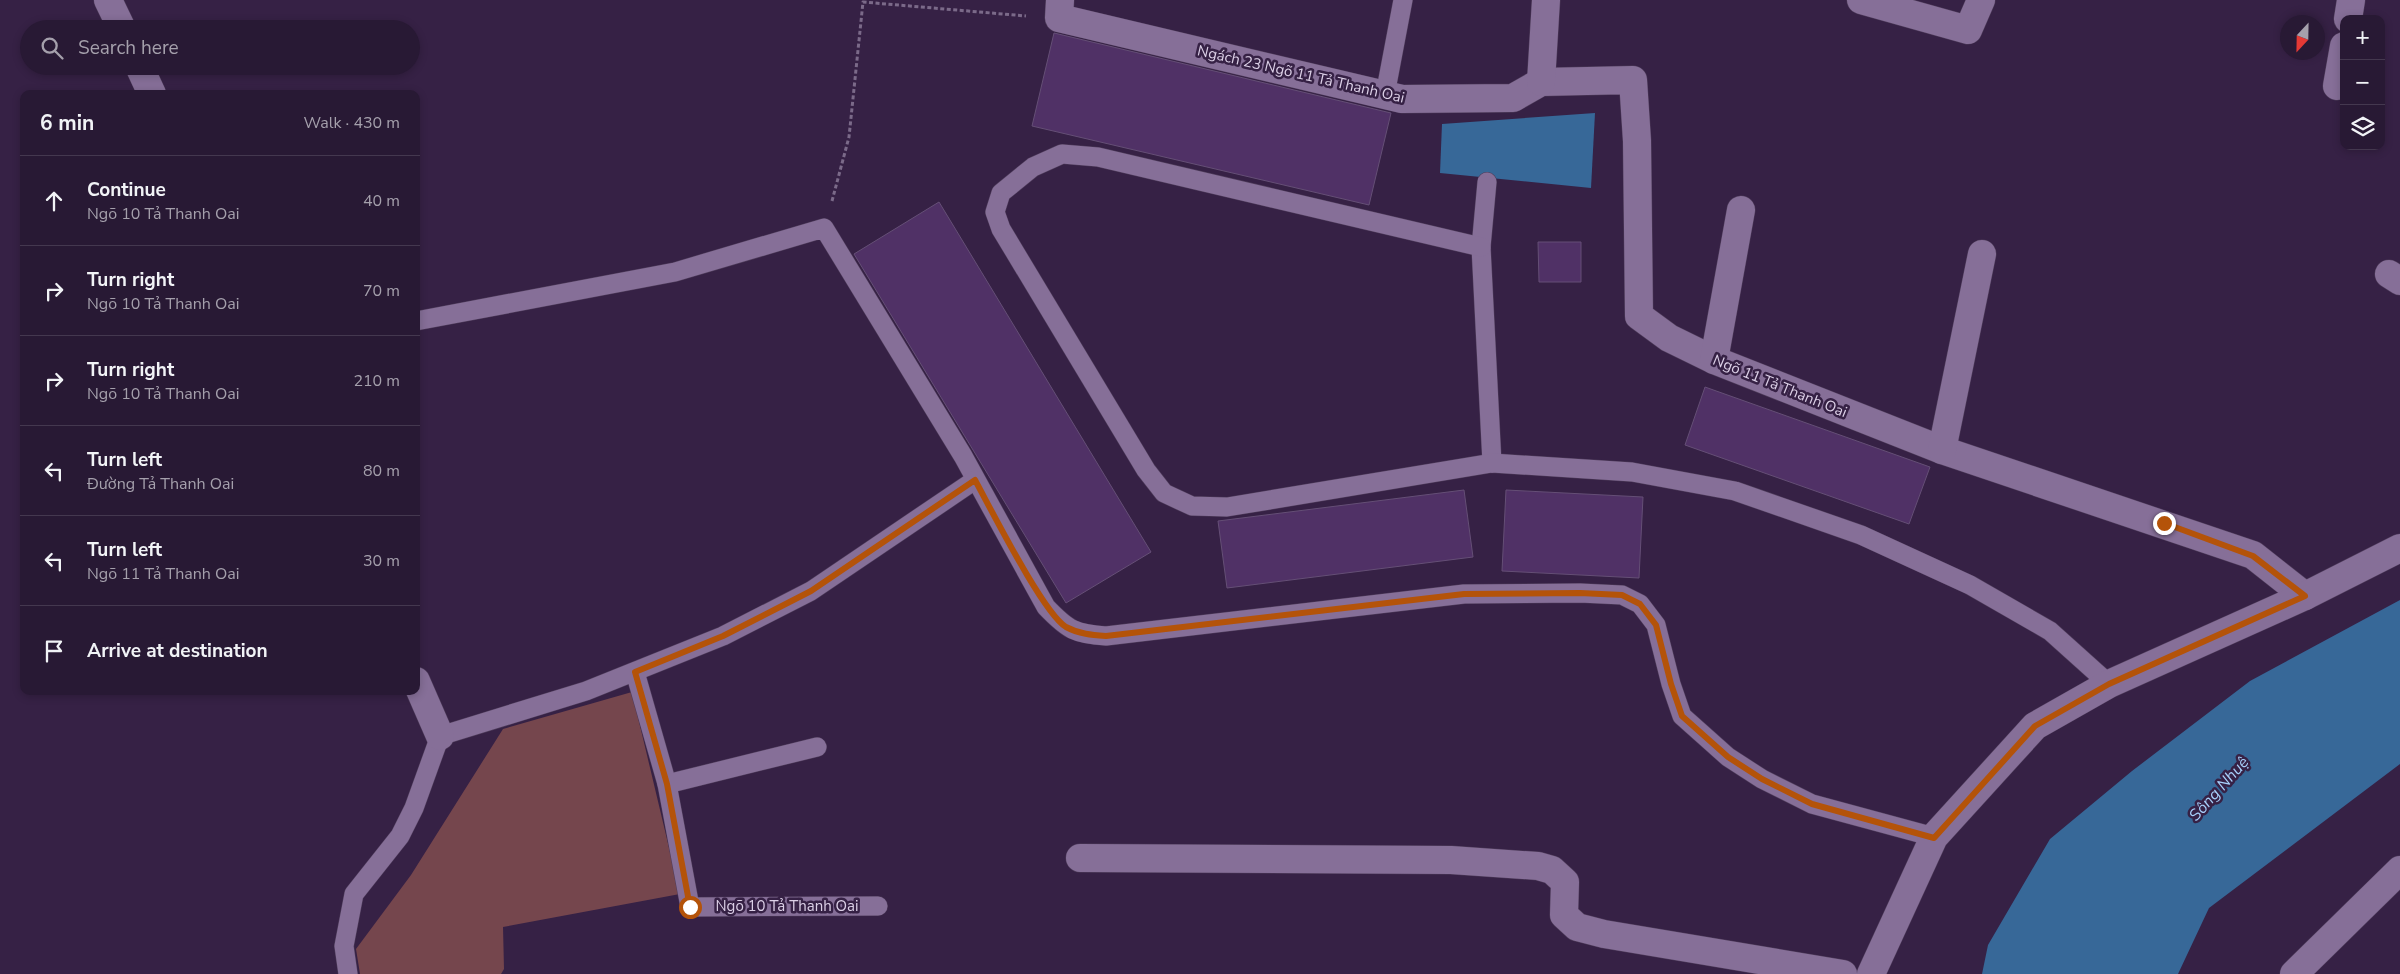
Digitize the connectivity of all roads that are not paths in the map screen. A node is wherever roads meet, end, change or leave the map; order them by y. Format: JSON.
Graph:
{"nodes":[{"id":1,"x":108,"y":0,"type":"edge"},
{"id":2,"x":1403,"y":0,"type":"edge"},
{"id":3,"x":1546,"y":0,"type":"edge"},
{"id":4,"x":1861,"y":0,"type":"edge"},
{"id":5,"x":1980,"y":0,"type":"edge"},
{"id":6,"x":2351,"y":0,"type":"edge"},
{"id":7,"x":1060,"y":9,"type":"edge"},
{"id":8,"x":2349,"y":15,"type":"edge"},
{"id":9,"x":118,"y":20,"type":"edge"},
{"id":10,"x":2342,"y":60,"type":"edge"},
{"id":11,"x":143,"y":75,"type":"edge"},
{"id":12,"x":1542,"y":82,"type":"junction"},
{"id":13,"x":2337,"y":86,"type":"dead end"},
{"id":14,"x":150,"y":90,"type":"edge"},
{"id":15,"x":1385,"y":95,"type":"junction"},
{"id":16,"x":1487,"y":182,"type":"dead end"},
{"id":17,"x":1741,"y":210,"type":"dead end"},
{"id":18,"x":1481,"y":247,"type":"junction"},
{"id":19,"x":1982,"y":254,"type":"dead end"},
{"id":20,"x":420,"y":320,"type":"edge"},
{"id":21,"x":1714,"y":360,"type":"junction"},
{"id":22,"x":1942,"y":450,"type":"junction"},
{"id":23,"x":1492,"y":464,"type":"junction"},
{"id":24,"x":975,"y":480,"type":"junction"},
{"id":25,"x":2400,"y":548,"type":"edge"},
{"id":26,"x":2305,"y":596,"type":"junction"},
{"id":27,"x":635,"y":672,"type":"junction"},
{"id":28,"x":2109,"y":684,"type":"junction"},
{"id":29,"x":420,"y":691,"type":"edge"},
{"id":30,"x":440,"y":736,"type":"junction"},
{"id":31,"x":817,"y":747,"type":"dead end"},
{"id":32,"x":667,"y":784,"type":"junction"},
{"id":33,"x":1934,"y":838,"type":"junction"},
{"id":34,"x":1080,"y":858,"type":"dead end"},
{"id":35,"x":2400,"y":870,"type":"edge"},
{"id":36,"x":878,"y":906,"type":"dead end"},
{"id":37,"x":348,"y":974,"type":"edge"},
{"id":38,"x":1843,"y":974,"type":"edge"},
{"id":39,"x":1871,"y":974,"type":"edge"},
{"id":40,"x":2294,"y":974,"type":"edge"}],
"edges":[{"from":1,"to":9,"type":"street"},
{"from":2,"to":15,"type":"lane"},
{"from":3,"to":12,"type":"street"},
{"from":4,"to":5,"type":"street"},
{"from":6,"to":8,"type":"street"},
{"from":7,"to":15,"type":"street","name":"Ngách 23 Ngõ 11 Tả Thanh Oai"},
{"from":10,"to":13,"type":"street"},
{"from":11,"to":14,"type":"street"},
{"from":12,"to":15,"type":"street","name":"Ngách 23 Ngõ 11 Tả Thanh Oai"},
{"from":12,"to":21,"type":"street","name":"Ngõ 11 Tả Thanh Oai"},
{"from":16,"to":18,"type":"lane"},
{"from":17,"to":21,"type":"street"},
{"from":18,"to":23,"type":"lane"},
{"from":18,"to":23,"type":"lane"},
{"from":19,"to":22,"type":"street"},
{"from":20,"to":24,"type":"lane"},
{"from":21,"to":22,"type":"street","name":"Ngõ 11 Tả Thanh Oai"},
{"from":22,"to":26,"type":"street","name":"Ngõ 11 Tả Thanh Oai"},
{"from":23,"to":28,"type":"lane"},
{"from":24,"to":27,"type":"lane"},
{"from":24,"to":33,"type":"lane"},
{"from":25,"to":26,"type":"street"},
{"from":26,"to":28,"type":"street"},
{"from":27,"to":30,"type":"lane"},
{"from":27,"to":32,"type":"lane","name":"Ngõ 10 Tả Thanh Oai"},
{"from":28,"to":33,"type":"street"},
{"from":29,"to":30,"type":"street"},
{"from":30,"to":37,"type":"lane"},
{"from":31,"to":32,"type":"lane"},
{"from":32,"to":36,"type":"lane","name":"Ngõ 10 Tả Thanh Oai"},
{"from":33,"to":39,"type":"street"},
{"from":34,"to":38,"type":"street"},
{"from":35,"to":40,"type":"street"}]}
